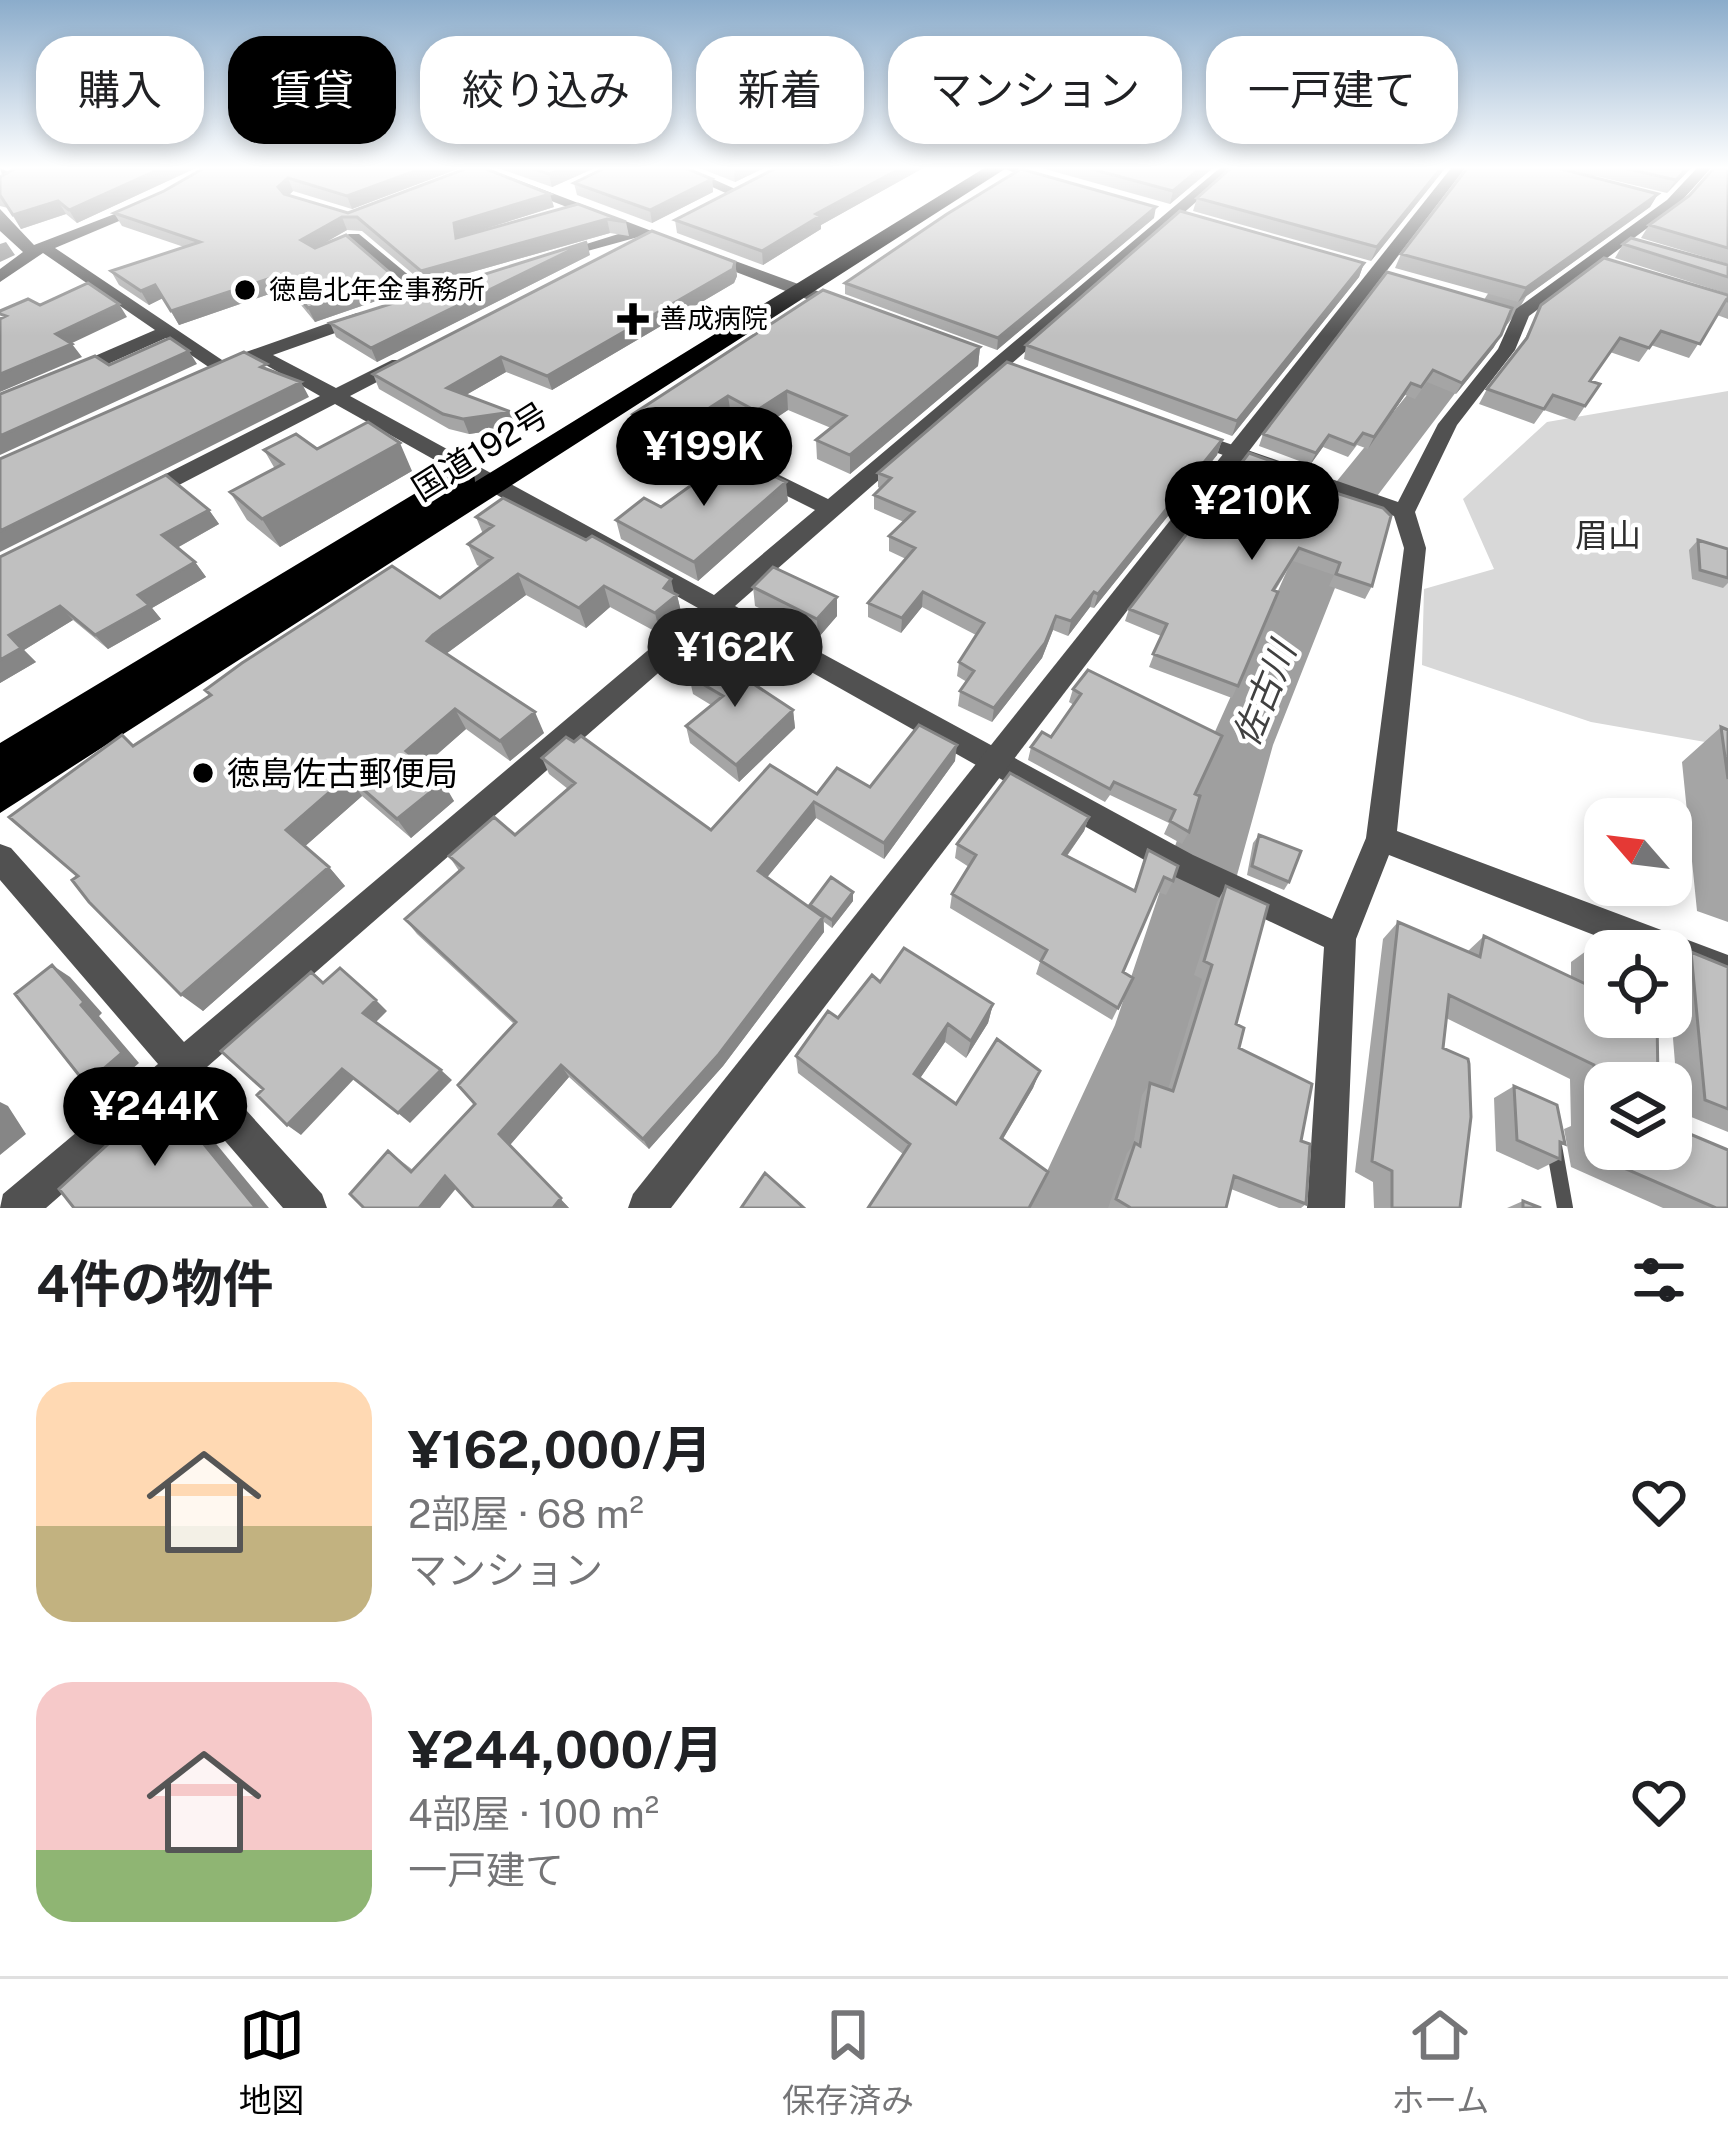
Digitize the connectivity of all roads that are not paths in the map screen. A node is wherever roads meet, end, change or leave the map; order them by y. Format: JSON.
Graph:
{"nodes":[{"id":1,"x":105,"y":223,"type":"edge"},
{"id":2,"x":623,"y":223,"type":"edge"},
{"id":3,"x":883,"y":223,"type":"edge"},
{"id":4,"x":902,"y":223,"type":"edge"},
{"id":5,"x":1162,"y":223,"type":"edge"},
{"id":6,"x":1416,"y":223,"type":"edge"},
{"id":7,"x":1643,"y":223,"type":"edge"},
{"id":8,"x":672,"y":224,"type":"edge"},
{"id":9,"x":4,"y":232,"type":"edge"},
{"id":10,"x":647,"y":233,"type":"junction"},
{"id":11,"x":1618,"y":241,"type":"junction"},
{"id":12,"x":39,"y":250,"type":"junction"},
{"id":13,"x":319,"y":252,"type":"edge"},
{"id":14,"x":1650,"y":252,"type":"edge"},
{"id":15,"x":1590,"y":260,"type":"junction"},
{"id":16,"x":533,"y":265,"type":"edge"},
{"id":17,"x":1354,"y":266,"type":"edge"},
{"id":18,"x":1610,"y":266,"type":"edge"},
{"id":19,"x":1378,"y":273,"type":"junction"},
{"id":20,"x":0,"y":277,"type":"edge"},
{"id":21,"x":566,"y":278,"type":"edge"},
{"id":22,"x":1398,"y":278,"type":"edge"},
{"id":23,"x":790,"y":286,"type":"junction"},
{"id":24,"x":449,"y":289,"type":"edge"},
{"id":25,"x":423,"y":296,"type":"junction"},
{"id":26,"x":403,"y":304,"type":"edge"},
{"id":27,"x":382,"y":311,"type":"edge"},
{"id":28,"x":865,"y":315,"type":"edge"},
{"id":29,"x":166,"y":332,"type":"junction"},
{"id":30,"x":259,"y":354,"type":"junction"},
{"id":31,"x":417,"y":354,"type":"edge"},
{"id":32,"x":219,"y":366,"type":"junction"},
{"id":33,"x":199,"y":376,"type":"edge"},
{"id":34,"x":63,"y":377,"type":"edge"},
{"id":35,"x":332,"y":398,"type":"junction"},
{"id":36,"x":1172,"y":430,"type":"edge"},
{"id":37,"x":1237,"y":454,"type":"junction"},
{"id":38,"x":734,"y":461,"type":"edge"},
{"id":39,"x":482,"y":479,"type":"junction"},
{"id":40,"x":124,"y":504,"type":"edge"},
{"id":41,"x":833,"y":510,"type":"junction"},
{"id":42,"x":1404,"y":512,"type":"junction"},
{"id":43,"x":718,"y":608,"type":"junction"},
{"id":44,"x":0,"y":763,"type":"edge"},
{"id":45,"x":995,"y":763,"type":"junction"},
{"id":46,"x":0,"y":796,"type":"edge"},
{"id":47,"x":1381,"y":838,"type":"junction"},
{"id":48,"x":0,"y":858,"type":"edge"},
{"id":49,"x":1340,"y":939,"type":"junction"},
{"id":50,"x":1728,"y":971,"type":"edge"},
{"id":51,"x":184,"y":1064,"type":"junction"},
{"id":52,"x":1551,"y":1129,"type":"edge"},
{"id":53,"x":17,"y":1208,"type":"edge"},
{"id":54,"x":308,"y":1208,"type":"edge"},
{"id":55,"x":647,"y":1208,"type":"edge"},
{"id":56,"x":1326,"y":1208,"type":"edge"},
{"id":57,"x":1565,"y":1208,"type":"edge"}],
"edges":[{"from":1,"to":12,"type":"street"},
{"from":2,"to":10,"type":"street"},
{"from":3,"to":23,"type":"highway","name":"国道192号"},
{"from":4,"to":23,"type":"highway","name":"国道192号"},
{"from":5,"to":41,"type":"street"},
{"from":6,"to":19,"type":"street"},
{"from":7,"to":11,"type":"street"},
{"from":8,"to":10,"type":"street"},
{"from":9,"to":12,"type":"street"},
{"from":10,"to":16,"type":"street"},
{"from":10,"to":21,"type":"street"},
{"from":10,"to":23,"type":"street"},
{"from":11,"to":14,"type":"street"},
{"from":11,"to":15,"type":"street"},
{"from":12,"to":20,"type":"street"},
{"from":12,"to":29,"type":"street"},
{"from":13,"to":25,"type":"street"},
{"from":15,"to":18,"type":"street"},
{"from":15,"to":42,"type":"street"},
{"from":17,"to":19,"type":"street"},
{"from":19,"to":22,"type":"street"},
{"from":19,"to":37,"type":"street"},
{"from":23,"to":28,"type":"street"},
{"from":23,"to":39,"type":"highway","name":"国道192号"},
{"from":24,"to":25,"type":"street"},
{"from":25,"to":26,"type":"street"},
{"from":27,"to":30,"type":"street"},
{"from":29,"to":32,"type":"street"},
{"from":29,"to":34,"type":"street"},
{"from":30,"to":32,"type":"street"},
{"from":30,"to":35,"type":"street"},
{"from":31,"to":35,"type":"street"},
{"from":32,"to":33,"type":"street"},
{"from":35,"to":39,"type":"street"},
{"from":35,"to":40,"type":"street"},
{"from":36,"to":37,"type":"street"},
{"from":37,"to":42,"type":"street"},
{"from":37,"to":45,"type":"street"},
{"from":38,"to":41,"type":"street"},
{"from":39,"to":43,"type":"street"},
{"from":39,"to":44,"type":"highway","name":"国道192号"},
{"from":39,"to":46,"type":"highway","name":"国道192号"},
{"from":41,"to":43,"type":"street"},
{"from":42,"to":47,"type":"street"},
{"from":43,"to":45,"type":"street"},
{"from":43,"to":51,"type":"street"},
{"from":45,"to":49,"type":"street"},
{"from":45,"to":55,"type":"street"},
{"from":47,"to":49,"type":"street"},
{"from":47,"to":50,"type":"street"},
{"from":48,"to":51,"type":"street"},
{"from":49,"to":56,"type":"street"},
{"from":51,"to":53,"type":"street"},
{"from":51,"to":54,"type":"street"},
{"from":52,"to":57,"type":"lane"}]}
